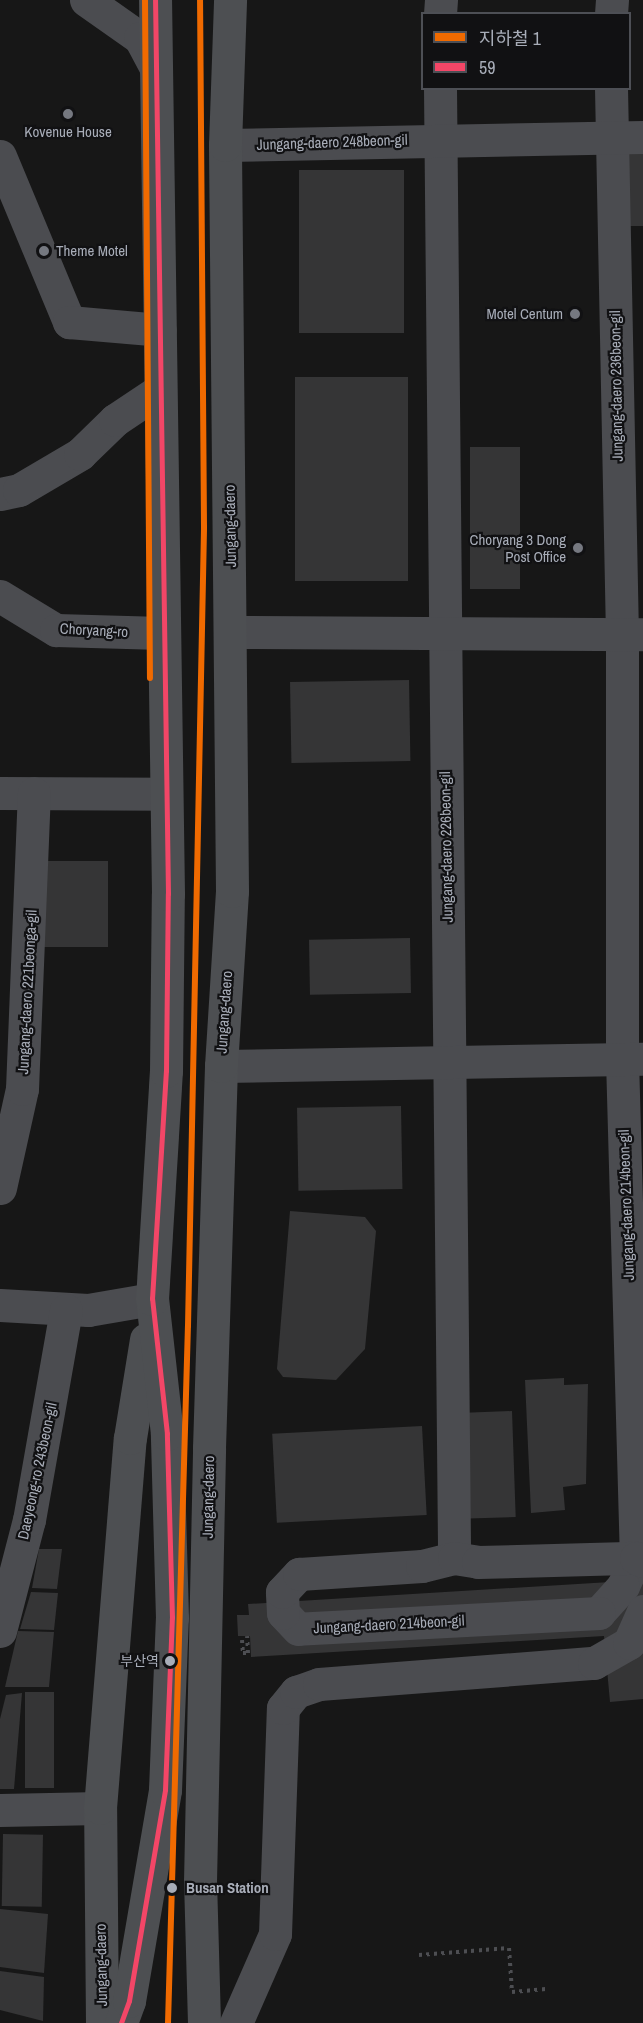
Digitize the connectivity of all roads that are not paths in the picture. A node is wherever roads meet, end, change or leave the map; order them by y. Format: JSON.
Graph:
{"nodes":[{"id":1,"x":86,"y":0,"type":"edge"},
{"id":2,"x":155,"y":0,"type":"edge"},
{"id":3,"x":230,"y":0,"type":"edge"},
{"id":4,"x":154,"y":66,"type":"junction"},
{"id":5,"x":440,"y":90,"type":"edge"},
{"id":6,"x":611,"y":90,"type":"edge"},
{"id":7,"x":643,"y":137,"type":"edge"},
{"id":8,"x":439,"y":138,"type":"junction"},
{"id":9,"x":611,"y":138,"type":"junction"},
{"id":10,"x":225,"y":145,"type":"junction"},
{"id":11,"x":0,"y":156,"type":"edge"},
{"id":12,"x":160,"y":330,"type":"junction"},
{"id":13,"x":160,"y":390,"type":"junction"},
{"id":14,"x":0,"y":494,"type":"edge"},
{"id":15,"x":0,"y":596,"type":"edge"},
{"id":16,"x":232,"y":632,"type":"junction"},
{"id":17,"x":162,"y":633,"type":"junction"},
{"id":18,"x":444,"y":634,"type":"junction"},
{"id":19,"x":632,"y":635,"type":"edge"},
{"id":20,"x":0,"y":793,"type":"edge"},
{"id":21,"x":34,"y":793,"type":"junction"},
{"id":22,"x":166,"y":794,"type":"junction"},
{"id":23,"x":633,"y":1059,"type":"edge"},
{"id":24,"x":449,"y":1061,"type":"junction"},
{"id":25,"x":221,"y":1066,"type":"junction"},
{"id":26,"x":0,"y":1188,"type":"edge"},
{"id":27,"x":152,"y":1299,"type":"junction"},
{"id":28,"x":0,"y":1305,"type":"edge"},
{"id":29,"x":66,"y":1310,"type":"junction"},
{"id":30,"x":454,"y":1558,"type":"junction"},
{"id":31,"x":639,"y":1559,"type":"edge"},
{"id":32,"x":643,"y":1611,"type":"edge"},
{"id":33,"x":0,"y":1631,"type":"edge"},
{"id":34,"x":100,"y":1808,"type":"junction"},
{"id":35,"x":0,"y":1810,"type":"edge"},
{"id":36,"x":102,"y":2023,"type":"edge"},
{"id":37,"x":121,"y":2023,"type":"edge"},
{"id":38,"x":204,"y":2023,"type":"edge"},
{"id":39,"x":236,"y":2023,"type":"edge"}],
"edges":[{"from":1,"to":4,"type":"street"},
{"from":2,"to":4,"type":"main road","name":"Jungang-daero"},
{"from":3,"to":10,"type":"main road","name":"Jungang-daero"},
{"from":4,"to":12,"type":"main road","name":"Jungang-daero"},
{"from":5,"to":8,"type":"street"},
{"from":6,"to":9,"type":"street"},
{"from":7,"to":9,"type":"street","name":"Jungang-daero 248beon-gil"},
{"from":8,"to":9,"type":"street","name":"Jungang-daero 248beon-gil"},
{"from":8,"to":10,"type":"street","name":"Jungang-daero 248beon-gil"},
{"from":8,"to":18,"type":"street"},
{"from":9,"to":19,"type":"street","name":"Jungang-daero 236beon-gil"},
{"from":10,"to":16,"type":"main road","name":"Jungang-daero"},
{"from":11,"to":12,"type":"street"},
{"from":12,"to":13,"type":"main road","name":"Jungang-daero"},
{"from":13,"to":14,"type":"street"},
{"from":13,"to":17,"type":"main road","name":"Jungang-daero"},
{"from":15,"to":17,"type":"street","name":"Choryang-ro"},
{"from":16,"to":18,"type":"street"},
{"from":16,"to":25,"type":"main road","name":"Jungang-daero"},
{"from":17,"to":22,"type":"main road","name":"Jungang-daero"},
{"from":18,"to":19,"type":"street"},
{"from":18,"to":24,"type":"street","name":"Jungang-daero 226beon-gil"},
{"from":19,"to":23,"type":"street"},
{"from":20,"to":21,"type":"street"},
{"from":21,"to":22,"type":"street"},
{"from":21,"to":26,"type":"street","name":"Jungang-daero 221beonga-gil"},
{"from":22,"to":27,"type":"main road","name":"Jungang-daero"},
{"from":23,"to":24,"type":"street"},
{"from":23,"to":31,"type":"street","name":"Jungang-daero 214beon-gil"},
{"from":24,"to":25,"type":"street"},
{"from":24,"to":30,"type":"street"},
{"from":25,"to":38,"type":"main road","name":"Jungang-daero"},
{"from":27,"to":29,"type":"street"},
{"from":27,"to":34,"type":"main road","name":"Jungang-daero"},
{"from":27,"to":37,"type":"main road","name":"Jungang-daero"},
{"from":28,"to":29,"type":"street"},
{"from":29,"to":33,"type":"street","name":"Daeyeong-ro 243beon-gil"},
{"from":30,"to":31,"type":"street"},
{"from":30,"to":31,"type":"street","name":"Jungang-daero 214beon-gil"},
{"from":32,"to":39,"type":"street"},
{"from":34,"to":35,"type":"street"},
{"from":34,"to":36,"type":"main road","name":"Jungang-daero"}]}
